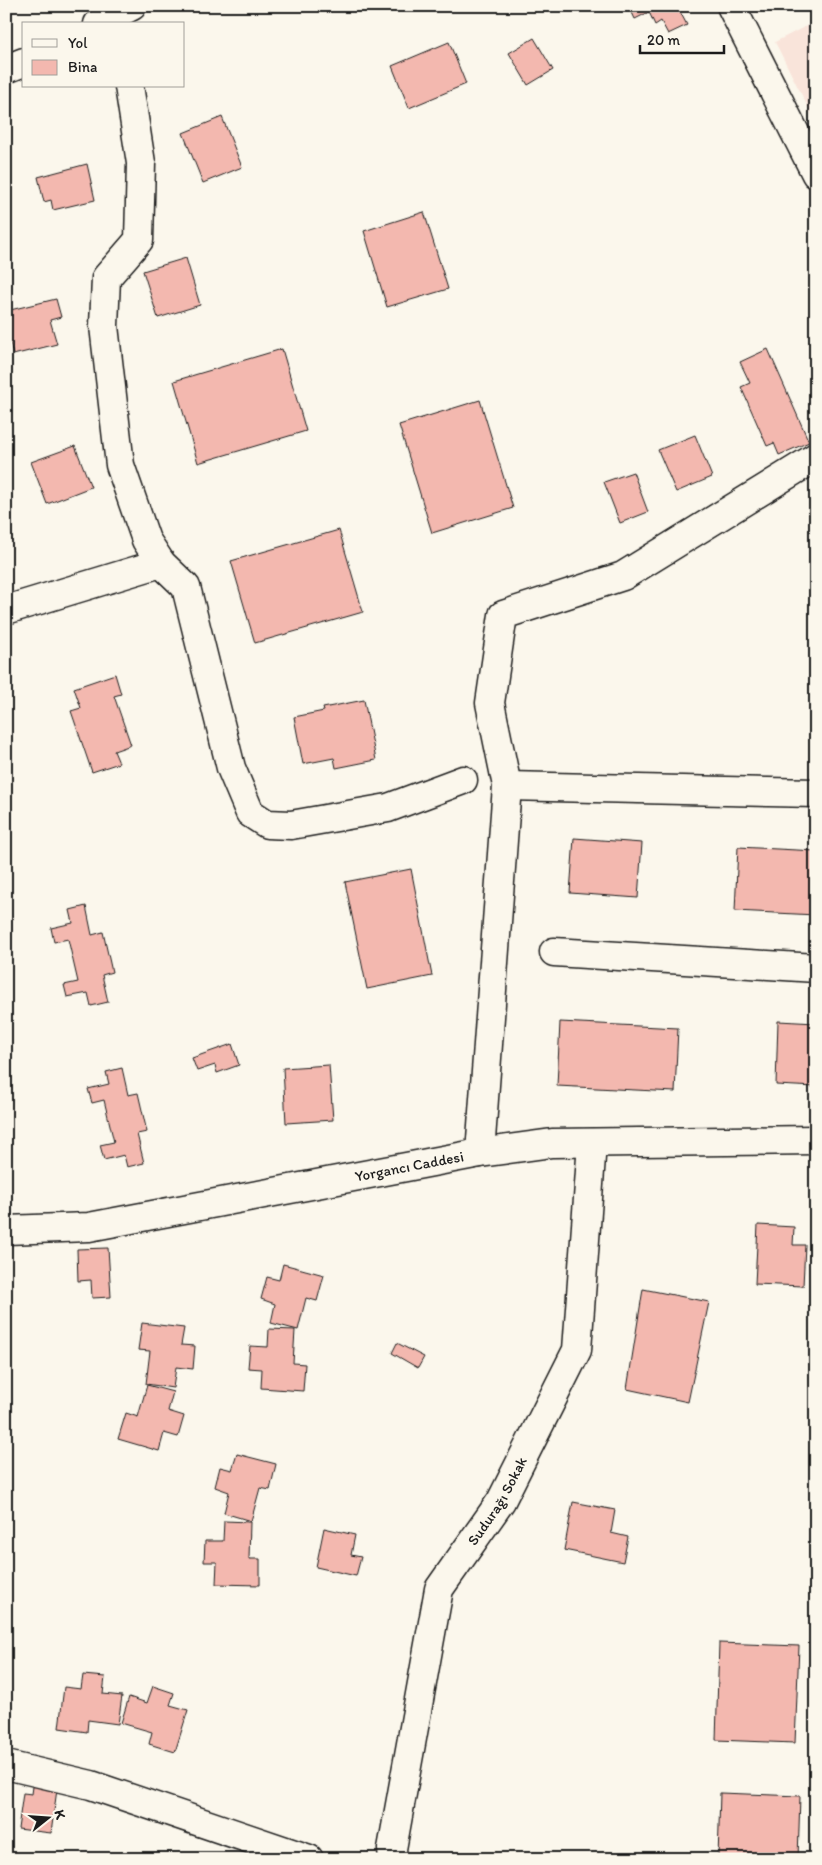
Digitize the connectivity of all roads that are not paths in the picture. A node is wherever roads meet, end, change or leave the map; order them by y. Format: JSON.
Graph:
{"nodes":[{"id":1,"x":731,"y":6,"type":"edge"},
{"id":2,"x":22,"y":63,"type":"edge"},
{"id":3,"x":6,"y":69,"type":"edge"},
{"id":4,"x":128,"y":88,"type":"edge"},
{"id":5,"x":816,"y":174,"type":"edge"},
{"id":6,"x":816,"y":457,"type":"edge"},
{"id":7,"x":161,"y":563,"type":"junction"},
{"id":8,"x":6,"y":610,"type":"edge"},
{"id":9,"x":463,"y":780,"type":"dead end"},
{"id":10,"x":507,"y":786,"type":"junction"},
{"id":11,"x":816,"y":793,"type":"edge"},
{"id":12,"x":554,"y":952,"type":"dead end"},
{"id":13,"x":816,"y":968,"type":"edge"},
{"id":14,"x":816,"y":1140,"type":"edge"},
{"id":15,"x":592,"y":1143,"type":"junction"},
{"id":16,"x":480,"y":1153,"type":"junction"},
{"id":17,"x":6,"y":1230,"type":"edge"},
{"id":18,"x":6,"y":1765,"type":"edge"},
{"id":19,"x":308,"y":1859,"type":"edge"},
{"id":20,"x":393,"y":1859,"type":"edge"}],
"edges":[{"from":1,"to":5,"type":"street"},
{"from":2,"to":3,"type":"street"},
{"from":4,"to":7,"type":"street"},
{"from":6,"to":10,"type":"street"},
{"from":7,"to":8,"type":"street"},
{"from":7,"to":9,"type":"street"},
{"from":10,"to":11,"type":"street"},
{"from":10,"to":16,"type":"street"},
{"from":12,"to":13,"type":"street"},
{"from":14,"to":15,"type":"street","name":"Yorgancı Caddesi"},
{"from":15,"to":16,"type":"street","name":"Yorgancı Caddesi"},
{"from":15,"to":20,"type":"street","name":"Sudurağı Sokak"},
{"from":16,"to":17,"type":"street","name":"Yorgancı Caddesi"},
{"from":18,"to":19,"type":"street"}]}
